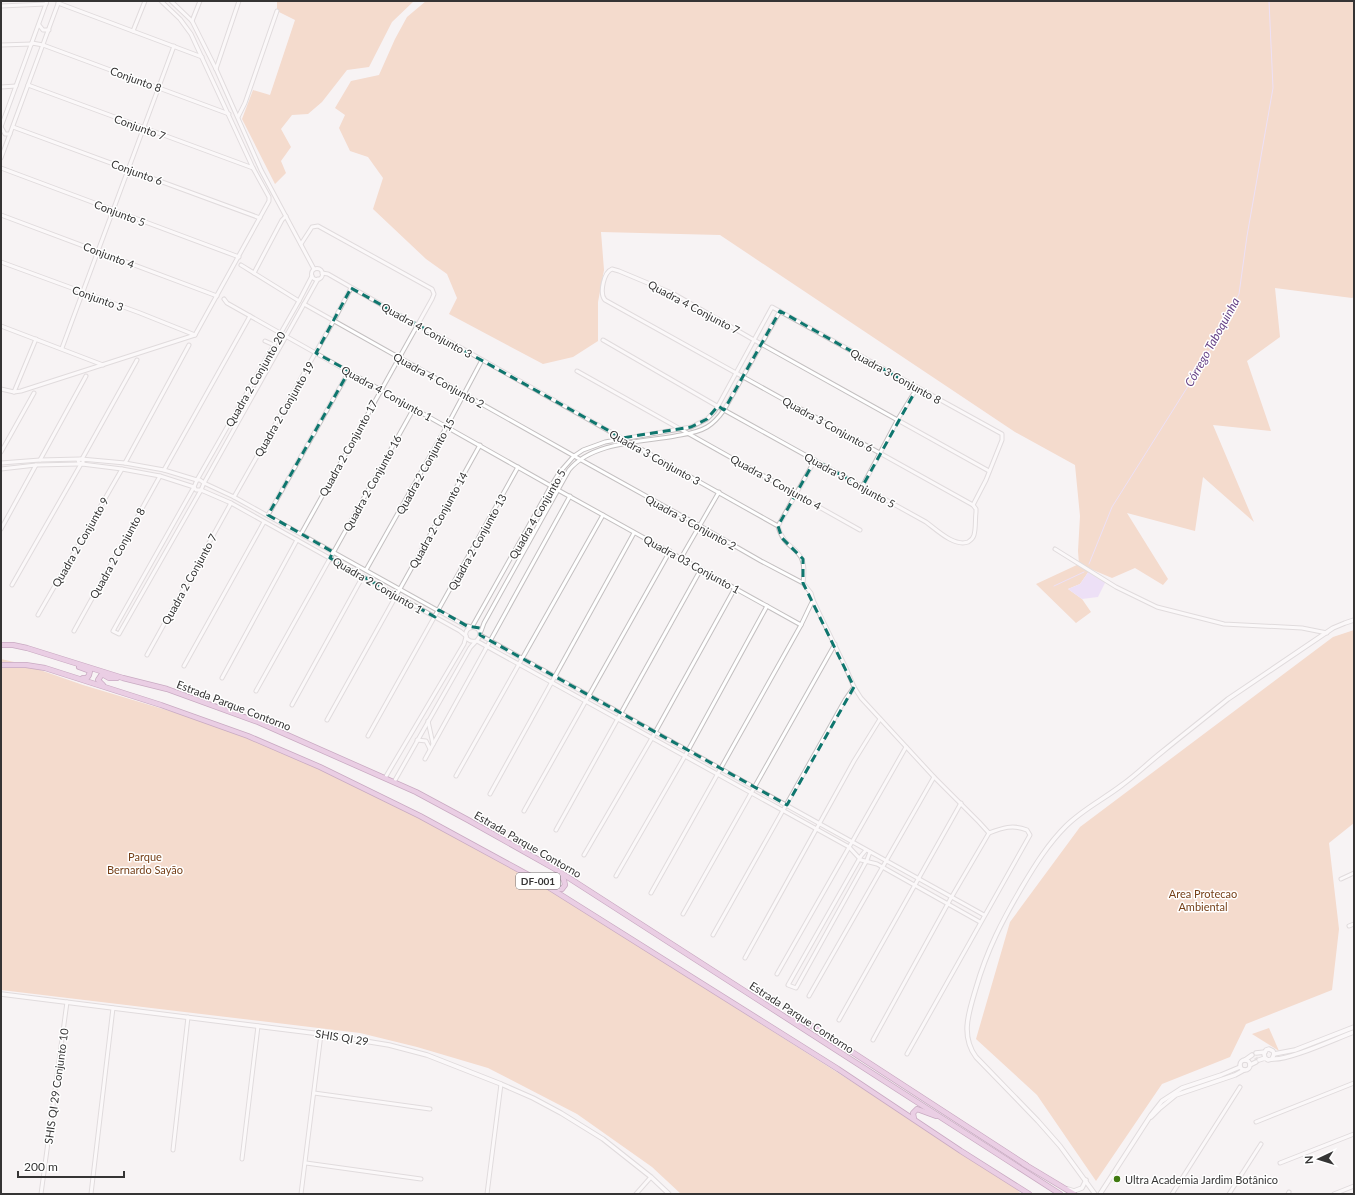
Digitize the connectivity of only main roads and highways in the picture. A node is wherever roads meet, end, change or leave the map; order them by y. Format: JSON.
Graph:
{"nodes":[{"id":1,"x":1,"y":645,"type":"edge"},
{"id":2,"x":57,"y":657,"type":"junction"},
{"id":3,"x":1,"y":665,"type":"edge"},
{"id":4,"x":77,"y":677,"type":"junction"},
{"id":5,"x":123,"y":678,"type":"junction"},
{"id":6,"x":109,"y":688,"type":"junction"},
{"id":7,"x":555,"y":869,"type":"junction"},
{"id":8,"x":548,"y":887,"type":"junction"},
{"id":9,"x":787,"y":1018,"type":"junction"},
{"id":10,"x":938,"y":1116,"type":"junction"},
{"id":11,"x":914,"y":1119,"type":"junction"},
{"id":12,"x":997,"y":1153,"type":"junction"},
{"id":13,"x":1026,"y":1165,"type":"junction"},
{"id":14,"x":1029,"y":1194,"type":"edge"},
{"id":15,"x":1060,"y":1194,"type":"edge"},
{"id":16,"x":1074,"y":1194,"type":"edge"}],
"edges":[{"from":1,"to":2,"type":"main road","name":"Estrada Parque Contorno","number":"DF-001"},
{"from":2,"to":4,"type":"main road"},
{"from":2,"to":5,"type":"main road","name":"Estrada Parque Contorno","number":"DF-001"},
{"from":3,"to":4,"type":"main road","number":"DF-001"},
{"from":4,"to":6,"type":"main road","number":"DF-001"},
{"from":5,"to":6,"type":"main road"},
{"from":5,"to":7,"type":"main road","name":"Estrada Parque Contorno","number":"DF-001"},
{"from":6,"to":8,"type":"main road","number":"DF-001"},
{"from":7,"to":8,"type":"main road"},
{"from":7,"to":9,"type":"main road","name":"Estrada Parque Contorno","number":"DF-001"},
{"from":8,"to":11,"type":"main road","number":"DF-001"},
{"from":9,"to":10,"type":"main road","name":"Estrada Parque Contorno","number":"DF-001"},
{"from":9,"to":13,"type":"main road"},
{"from":10,"to":11,"type":"main road"},
{"from":10,"to":12,"type":"main road","name":"Estrada Parque Contorno","number":"DF-001"},
{"from":11,"to":14,"type":"main road","number":"DF-001"},
{"from":12,"to":13,"type":"main road"},
{"from":12,"to":15,"type":"main road","name":"Estrada Parque Contorno","number":"DF-001"},
{"from":13,"to":16,"type":"main road"}]}
